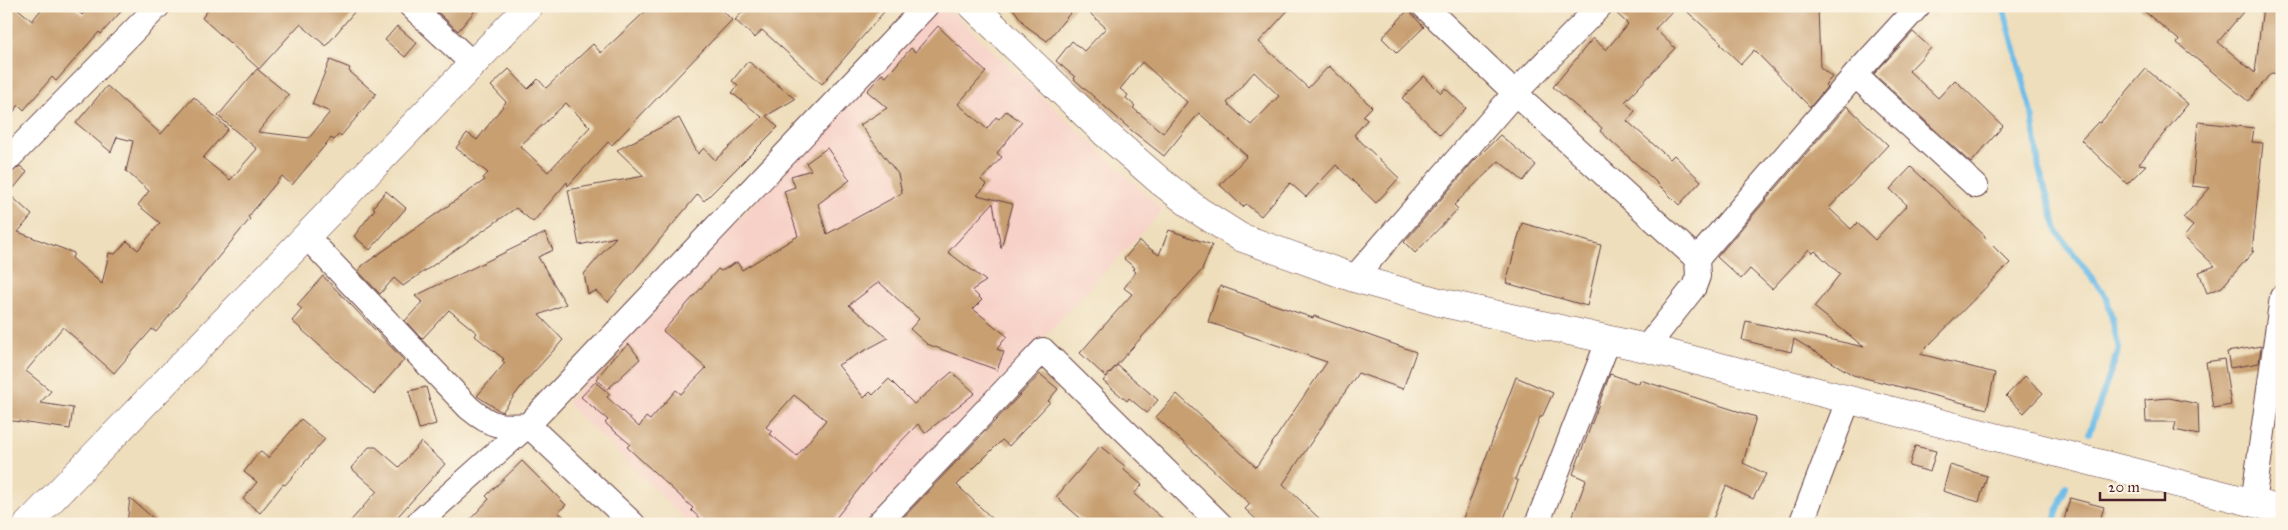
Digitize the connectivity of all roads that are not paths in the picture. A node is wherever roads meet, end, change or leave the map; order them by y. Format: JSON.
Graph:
{"nodes":[{"id":1,"x":158,"y":6,"type":"edge"},
{"id":2,"x":411,"y":6,"type":"edge"},
{"id":3,"x":529,"y":6,"type":"edge"},
{"id":4,"x":926,"y":6,"type":"edge"},
{"id":5,"x":973,"y":6,"type":"edge"},
{"id":6,"x":1424,"y":6,"type":"edge"},
{"id":7,"x":1600,"y":6,"type":"edge"},
{"id":8,"x":1918,"y":6,"type":"edge"},
{"id":9,"x":474,"y":64,"type":"junction"},
{"id":10,"x":1855,"y":75,"type":"junction"},
{"id":11,"x":1515,"y":93,"type":"junction"},
{"id":12,"x":6,"y":161,"type":"edge"},
{"id":13,"x":1976,"y":186,"type":"dead end"},
{"id":14,"x":306,"y":236,"type":"junction"},
{"id":15,"x":1697,"y":259,"type":"junction"},
{"id":16,"x":1354,"y":278,"type":"junction"},
{"id":17,"x":2282,"y":297,"type":"edge"},
{"id":18,"x":1609,"y":340,"type":"junction"},
{"id":19,"x":1646,"y":348,"type":"junction"},
{"id":20,"x":1848,"y":401,"type":"junction"},
{"id":21,"x":528,"y":425,"type":"junction"},
{"id":22,"x":2253,"y":503,"type":"junction"},
{"id":23,"x":2282,"y":510,"type":"edge"},
{"id":24,"x":1206,"y":519,"type":"edge"},
{"id":25,"x":625,"y":521,"type":"edge"},
{"id":26,"x":28,"y":524,"type":"edge"},
{"id":27,"x":417,"y":524,"type":"edge"},
{"id":28,"x":878,"y":524,"type":"edge"},
{"id":29,"x":1537,"y":524,"type":"edge"},
{"id":30,"x":1802,"y":524,"type":"edge"}],
"edges":[{"from":1,"to":12,"type":"street"},
{"from":2,"to":9,"type":"street"},
{"from":3,"to":9,"type":"street"},
{"from":4,"to":21,"type":"street"},
{"from":5,"to":16,"type":"street"},
{"from":6,"to":11,"type":"street"},
{"from":7,"to":11,"type":"street"},
{"from":8,"to":10,"type":"street"},
{"from":9,"to":14,"type":"street"},
{"from":10,"to":13,"type":"street"},
{"from":10,"to":15,"type":"street"},
{"from":11,"to":15,"type":"street"},
{"from":11,"to":16,"type":"street"},
{"from":14,"to":21,"type":"street"},
{"from":14,"to":26,"type":"street"},
{"from":15,"to":19,"type":"street"},
{"from":16,"to":18,"type":"street"},
{"from":17,"to":22,"type":"street"},
{"from":18,"to":19,"type":"street"},
{"from":18,"to":29,"type":"street"},
{"from":19,"to":20,"type":"street"},
{"from":20,"to":22,"type":"street"},
{"from":20,"to":30,"type":"street"},
{"from":21,"to":25,"type":"street"},
{"from":21,"to":27,"type":"street"},
{"from":22,"to":23,"type":"street"},
{"from":24,"to":28,"type":"street"}]}
